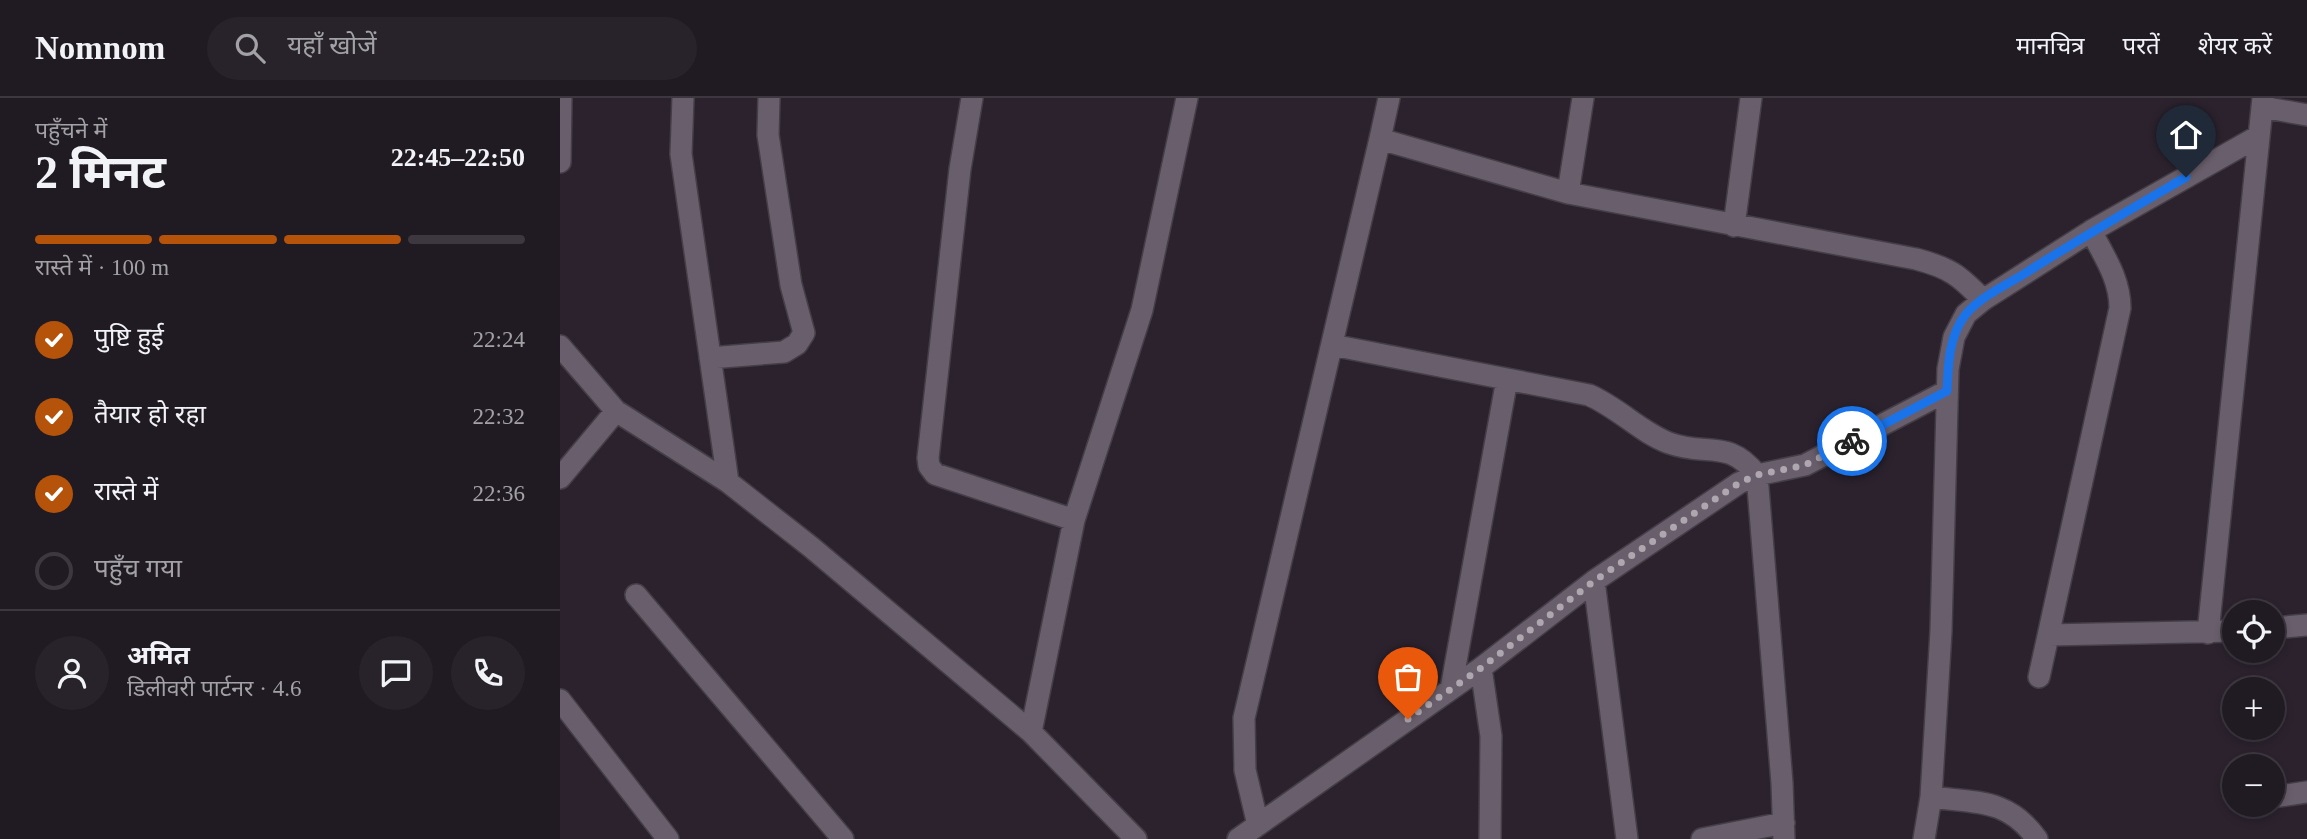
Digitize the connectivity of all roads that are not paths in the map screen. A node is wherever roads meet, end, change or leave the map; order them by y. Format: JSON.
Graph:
{"nodes":[{"id":1,"x":561,"y":98,"type":"edge"},
{"id":2,"x":683,"y":98,"type":"edge"},
{"id":3,"x":769,"y":98,"type":"edge"},
{"id":4,"x":972,"y":98,"type":"edge"},
{"id":5,"x":1187,"y":98,"type":"edge"},
{"id":6,"x":1389,"y":98,"type":"edge"},
{"id":7,"x":1583,"y":98,"type":"edge"},
{"id":8,"x":1751,"y":98,"type":"edge"},
{"id":9,"x":2262,"y":103,"type":"edge"},
{"id":10,"x":2307,"y":114,"type":"edge"},
{"id":11,"x":2257,"y":137,"type":"junction"},
{"id":12,"x":1380,"y":139,"type":"junction"},
{"id":13,"x":560,"y":162,"type":"edge"},
{"id":14,"x":1568,"y":193,"type":"junction"},
{"id":15,"x":1734,"y":226,"type":"junction"},
{"id":16,"x":2091,"y":231,"type":"junction"},
{"id":17,"x":1983,"y":300,"type":"junction"},
{"id":18,"x":1332,"y":345,"type":"junction"},
{"id":19,"x":560,"y":346,"type":"edge"},
{"id":20,"x":710,"y":358,"type":"junction"},
{"id":21,"x":1507,"y":379,"type":"junction"},
{"id":22,"x":1947,"y":391,"type":"junction"},
{"id":23,"x":616,"y":411,"type":"junction"},
{"id":24,"x":1757,"y":475,"type":"junction"},
{"id":25,"x":560,"y":478,"type":"edge"},
{"id":26,"x":728,"y":482,"type":"junction"},
{"id":27,"x":1074,"y":520,"type":"junction"},
{"id":28,"x":1594,"y":581,"type":"junction"},
{"id":29,"x":636,"y":595,"type":"dead end"},
{"id":30,"x":2307,"y":625,"type":"edge"},
{"id":31,"x":2285,"y":627,"type":"edge"},
{"id":32,"x":2222,"y":632,"type":"edge"},
{"id":33,"x":2207,"y":633,"type":"junction"},
{"id":34,"x":2049,"y":635,"type":"junction"},
{"id":35,"x":1481,"y":668,"type":"junction"},
{"id":36,"x":2039,"y":677,"type":"dead end"},
{"id":37,"x":1451,"y":689,"type":"junction"},
{"id":38,"x":560,"y":699,"type":"edge"},
{"id":39,"x":1031,"y":732,"type":"junction"},
{"id":40,"x":2307,"y":792,"type":"edge"},
{"id":41,"x":2285,"y":795,"type":"edge"},
{"id":42,"x":1931,"y":797,"type":"junction"},
{"id":43,"x":1258,"y":825,"type":"junction"},
{"id":44,"x":1784,"y":831,"type":"edge"},
{"id":45,"x":668,"y":839,"type":"edge"},
{"id":46,"x":843,"y":839,"type":"edge"},
{"id":47,"x":1136,"y":839,"type":"edge"},
{"id":48,"x":1238,"y":839,"type":"edge"},
{"id":49,"x":1490,"y":839,"type":"edge"},
{"id":50,"x":1628,"y":839,"type":"edge"},
{"id":51,"x":1702,"y":839,"type":"edge"},
{"id":52,"x":1924,"y":839,"type":"edge"},
{"id":53,"x":2037,"y":839,"type":"edge"}],
"edges":[{"from":1,"to":13,"type":"street"},
{"from":2,"to":20,"type":"street"},
{"from":3,"to":20,"type":"street"},
{"from":4,"to":27,"type":"street"},
{"from":5,"to":27,"type":"street"},
{"from":6,"to":12,"type":"street"},
{"from":7,"to":14,"type":"street"},
{"from":8,"to":15,"type":"street"},
{"from":9,"to":10,"type":"street"},
{"from":9,"to":11,"type":"street"},
{"from":11,"to":16,"type":"street"},
{"from":11,"to":33,"type":"street"},
{"from":12,"to":14,"type":"street"},
{"from":12,"to":18,"type":"street"},
{"from":14,"to":15,"type":"street"},
{"from":15,"to":17,"type":"street"},
{"from":16,"to":17,"type":"street"},
{"from":16,"to":34,"type":"street"},
{"from":17,"to":22,"type":"street"},
{"from":18,"to":21,"type":"street"},
{"from":18,"to":43,"type":"street"},
{"from":19,"to":23,"type":"street"},
{"from":20,"to":26,"type":"street"},
{"from":21,"to":24,"type":"street"},
{"from":21,"to":37,"type":"street"},
{"from":22,"to":24,"type":"street"},
{"from":22,"to":42,"type":"street"},
{"from":23,"to":25,"type":"street"},
{"from":23,"to":26,"type":"street"},
{"from":24,"to":28,"type":"street"},
{"from":24,"to":44,"type":"street"},
{"from":26,"to":39,"type":"street"},
{"from":27,"to":39,"type":"street"},
{"from":28,"to":35,"type":"street"},
{"from":28,"to":50,"type":"street"},
{"from":29,"to":46,"type":"street"},
{"from":30,"to":31,"type":"street"},
{"from":32,"to":33,"type":"street"},
{"from":33,"to":34,"type":"street"},
{"from":34,"to":36,"type":"street"},
{"from":35,"to":37,"type":"street"},
{"from":35,"to":49,"type":"street"},
{"from":37,"to":43,"type":"street"},
{"from":38,"to":45,"type":"street"},
{"from":39,"to":47,"type":"street"},
{"from":40,"to":41,"type":"street"},
{"from":42,"to":52,"type":"street"},
{"from":42,"to":53,"type":"street"},
{"from":43,"to":48,"type":"street"},
{"from":44,"to":51,"type":"street"}]}
